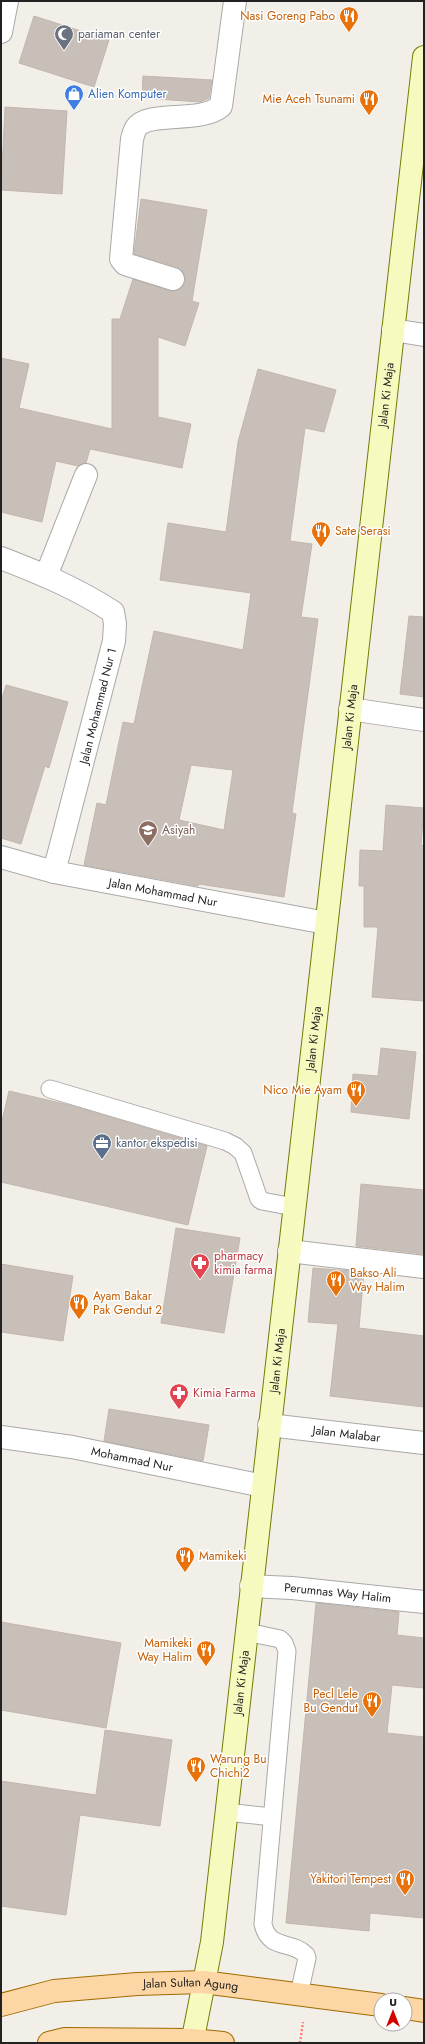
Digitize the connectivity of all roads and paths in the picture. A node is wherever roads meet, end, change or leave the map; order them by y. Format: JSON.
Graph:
{"nodes":[{"id":1,"x":7,"y":1,"type":"edge"},
{"id":2,"x":235,"y":1,"type":"edge"},
{"id":3,"x":1,"y":32,"type":"edge"},
{"id":4,"x":424,"y":57,"type":"edge"},
{"id":5,"x":418,"y":157,"type":"edge"},
{"id":6,"x":173,"y":279,"type":"dead end"},
{"id":7,"x":393,"y":330,"type":"junction"},
{"id":8,"x":424,"y":335,"type":"edge"},
{"id":9,"x":86,"y":475,"type":"dead end"},
{"id":10,"x":1,"y":558,"type":"edge"},
{"id":11,"x":46,"y":576,"type":"junction"},
{"id":12,"x":350,"y":709,"type":"junction"},
{"id":13,"x":424,"y":720,"type":"edge"},
{"id":14,"x":1,"y":857,"type":"edge"},
{"id":15,"x":54,"y":872,"type":"junction"},
{"id":16,"x":326,"y":923,"type":"junction"},
{"id":17,"x":50,"y":1089,"type":"dead end"},
{"id":18,"x":294,"y":1207,"type":"junction"},
{"id":19,"x":289,"y":1251,"type":"junction"},
{"id":20,"x":424,"y":1267,"type":"edge"},
{"id":21,"x":269,"y":1425,"type":"junction"},
{"id":22,"x":1,"y":1437,"type":"edge"},
{"id":23,"x":424,"y":1443,"type":"edge"},
{"id":24,"x":263,"y":1486,"type":"junction"},
{"id":25,"x":251,"y":1586,"type":"junction"},
{"id":26,"x":424,"y":1602,"type":"edge"},
{"id":27,"x":247,"y":1632,"type":"junction"},
{"id":28,"x":226,"y":1812,"type":"junction"},
{"id":29,"x":272,"y":1817,"type":"junction"},
{"id":30,"x":203,"y":1982,"type":"junction"},
{"id":31,"x":299,"y":1994,"type":"junction"},
{"id":32,"x":373,"y":2004,"type":"edge"},
{"id":33,"x":1,"y":2005,"type":"edge"},
{"id":34,"x":413,"y":2009,"type":"edge"},
{"id":35,"x":424,"y":2011,"type":"edge"},
{"id":36,"x":192,"y":2042,"type":"edge"},
{"id":37,"x":49,"y":2043,"type":"edge"},
{"id":38,"x":224,"y":2043,"type":"edge"}],
"edges":[{"from":1,"to":3,"type":"street"},
{"from":2,"to":6,"type":"street"},
{"from":4,"to":5,"type":"main road","name":"Jalan Ki Maja"},
{"from":5,"to":7,"type":"main road","name":"Jalan Ki Maja"},
{"from":7,"to":8,"type":"street"},
{"from":7,"to":12,"type":"main road","name":"Jalan Ki Maja"},
{"from":9,"to":11,"type":"street"},
{"from":10,"to":11,"type":"street"},
{"from":11,"to":15,"type":"street","name":"Jalan Mohammad Nur 1"},
{"from":12,"to":13,"type":"street"},
{"from":12,"to":16,"type":"main road","name":"Jalan Ki Maja"},
{"from":14,"to":15,"type":"street","name":"Jalan Mohammad Nur"},
{"from":15,"to":16,"type":"street","name":"Jalan Mohammad Nur"},
{"from":16,"to":18,"type":"main road","name":"Jalan Ki Maja"},
{"from":17,"to":18,"type":"lane"},
{"from":18,"to":19,"type":"main road","name":"Jalan Ki Maja"},
{"from":19,"to":20,"type":"street"},
{"from":19,"to":21,"type":"main road","name":"Jalan Ki Maja"},
{"from":21,"to":23,"type":"street","name":"Jalan Malabar"},
{"from":21,"to":24,"type":"main road","name":"Jalan Ki Maja"},
{"from":22,"to":24,"type":"street","name":"Mohammad Nur"},
{"from":24,"to":25,"type":"main road","name":"Jalan Ki Maja"},
{"from":25,"to":26,"type":"street","name":"Perumnas Way Halim"},
{"from":25,"to":27,"type":"main road","name":"Jalan Ki Maja"},
{"from":27,"to":28,"type":"main road","name":"Jalan Ki Maja"},
{"from":27,"to":29,"type":"lane"},
{"from":28,"to":29,"type":"lane"},
{"from":28,"to":30,"type":"main road","name":"Jalan Ki Maja"},
{"from":29,"to":31,"type":"lane"},
{"from":30,"to":31,"type":"main road","name":"Jalan Sultan Agung"},
{"from":30,"to":33,"type":"main road","name":"Jalan Sultan Agung"},
{"from":30,"to":36,"type":"main road","name":"Jalan Ki Maja"},
{"from":31,"to":32,"type":"main road","name":"Jalan Sultan Agung"},
{"from":34,"to":35,"type":"main road"},
{"from":36,"to":37,"type":"main road"},
{"from":36,"to":38,"type":"main road"}]}
